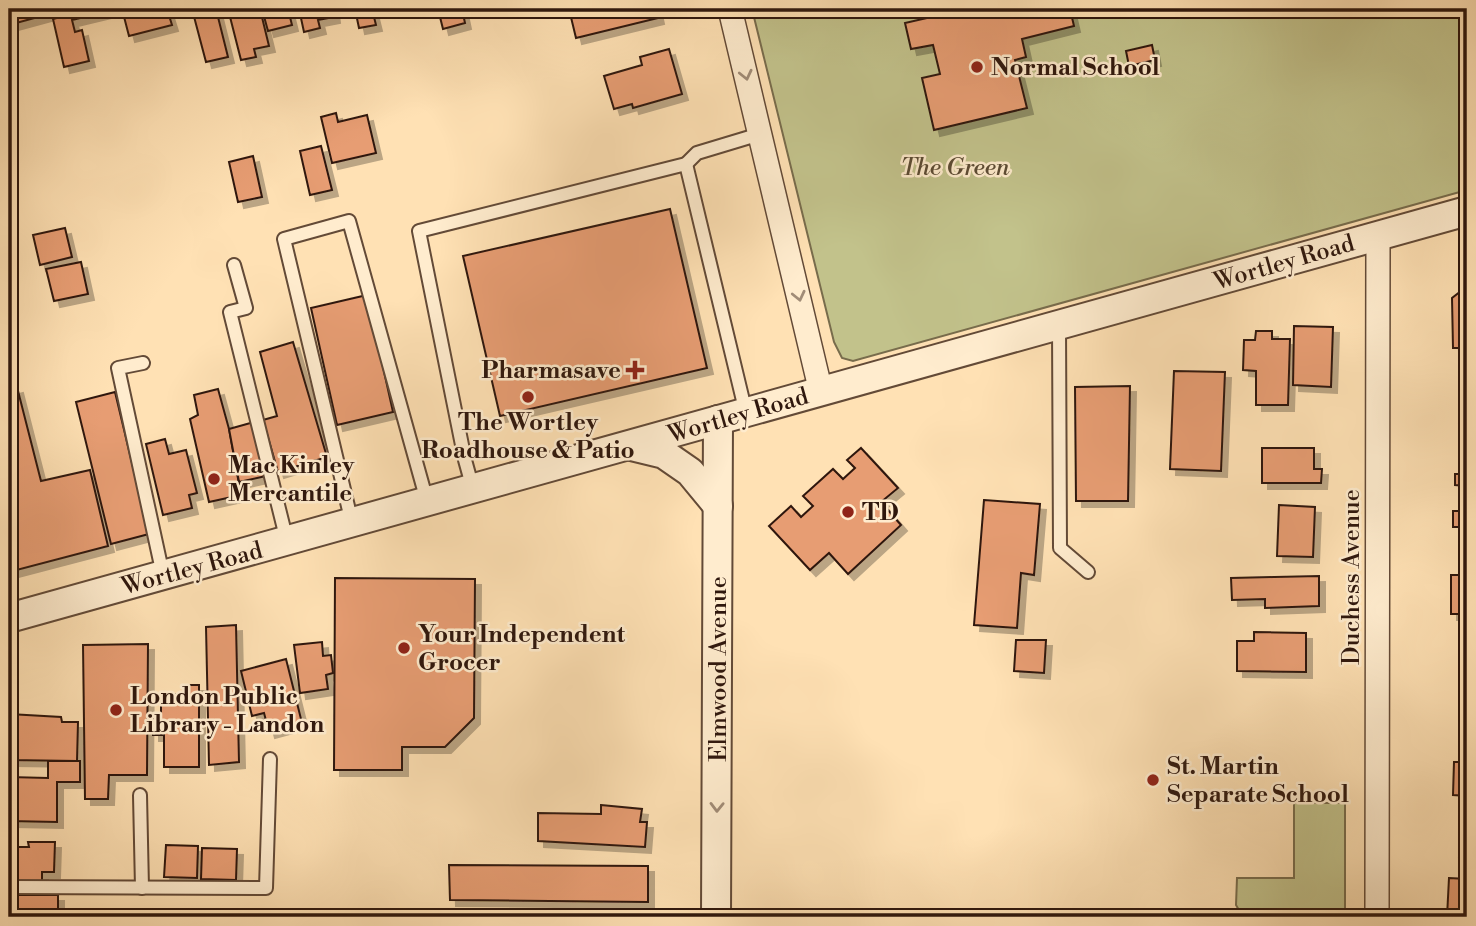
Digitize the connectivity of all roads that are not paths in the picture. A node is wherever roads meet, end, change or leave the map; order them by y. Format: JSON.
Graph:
{"nodes":[{"id":1,"x":730,"y":9,"type":"edge"},
{"id":2,"x":760,"y":134,"type":"junction"},
{"id":3,"x":686,"y":164,"type":"junction"},
{"id":4,"x":1467,"y":211,"type":"edge"},
{"id":5,"x":1378,"y":236,"type":"junction"},
{"id":6,"x":234,"y":265,"type":"dead end"},
{"id":7,"x":1059,"y":326,"type":"junction"},
{"id":8,"x":143,"y":363,"type":"dead end"},
{"id":9,"x":821,"y":392,"type":"junction"},
{"id":10,"x":746,"y":413,"type":"junction"},
{"id":11,"x":718,"y":420,"type":"junction"},
{"id":12,"x":628,"y":445,"type":"junction"},
{"id":13,"x":473,"y":489,"type":"junction"},
{"id":14,"x":427,"y":502,"type":"junction"},
{"id":15,"x":718,"y":506,"type":"junction"},
{"id":16,"x":352,"y":523,"type":"junction"},
{"id":17,"x":288,"y":541,"type":"junction"},
{"id":18,"x":1088,"y":572,"type":"dead end"},
{"id":19,"x":163,"y":575,"type":"junction"},
{"id":20,"x":9,"y":618,"type":"edge"},
{"id":21,"x":270,"y":759,"type":"dead end"},
{"id":22,"x":140,"y":795,"type":"dead end"},
{"id":23,"x":9,"y":887,"type":"edge"},
{"id":24,"x":142,"y":888,"type":"junction"},
{"id":25,"x":716,"y":917,"type":"edge"},
{"id":26,"x":1377,"y":917,"type":"edge"}],
"edges":[{"from":1,"to":2,"type":"street","one_way":true},
{"from":2,"to":3,"type":"lane"},
{"from":2,"to":9,"type":"street","one_way":true},
{"from":3,"to":10,"type":"lane"},
{"from":3,"to":13,"type":"lane"},
{"from":4,"to":5,"type":"street","name":"Wortley Road"},
{"from":5,"to":7,"type":"street","name":"Wortley Road"},
{"from":5,"to":26,"type":"street","name":"Duchess Avenue"},
{"from":6,"to":17,"type":"lane"},
{"from":7,"to":9,"type":"street","name":"Wortley Road"},
{"from":7,"to":18,"type":"lane"},
{"from":8,"to":19,"type":"lane"},
{"from":9,"to":10,"type":"street","name":"Wortley Road"},
{"from":10,"to":11,"type":"street","name":"Wortley Road"},
{"from":11,"to":12,"type":"street","name":"Wortley Road"},
{"from":11,"to":15,"type":"street","name":"Elmwood Avenue"},
{"from":12,"to":13,"type":"street","name":"Wortley Road"},
{"from":12,"to":15,"type":"street"},
{"from":13,"to":14,"type":"street","name":"Wortley Road"},
{"from":14,"to":16,"type":"street","name":"Wortley Road"},
{"from":14,"to":16,"type":"lane"},
{"from":15,"to":25,"type":"street","name":"Elmwood Avenue","one_way":true},
{"from":16,"to":17,"type":"street","name":"Wortley Road"},
{"from":17,"to":19,"type":"street","name":"Wortley Road"},
{"from":19,"to":20,"type":"street","name":"Wortley Road"},
{"from":21,"to":24,"type":"lane"},
{"from":22,"to":24,"type":"lane"},
{"from":23,"to":24,"type":"lane"}]}
